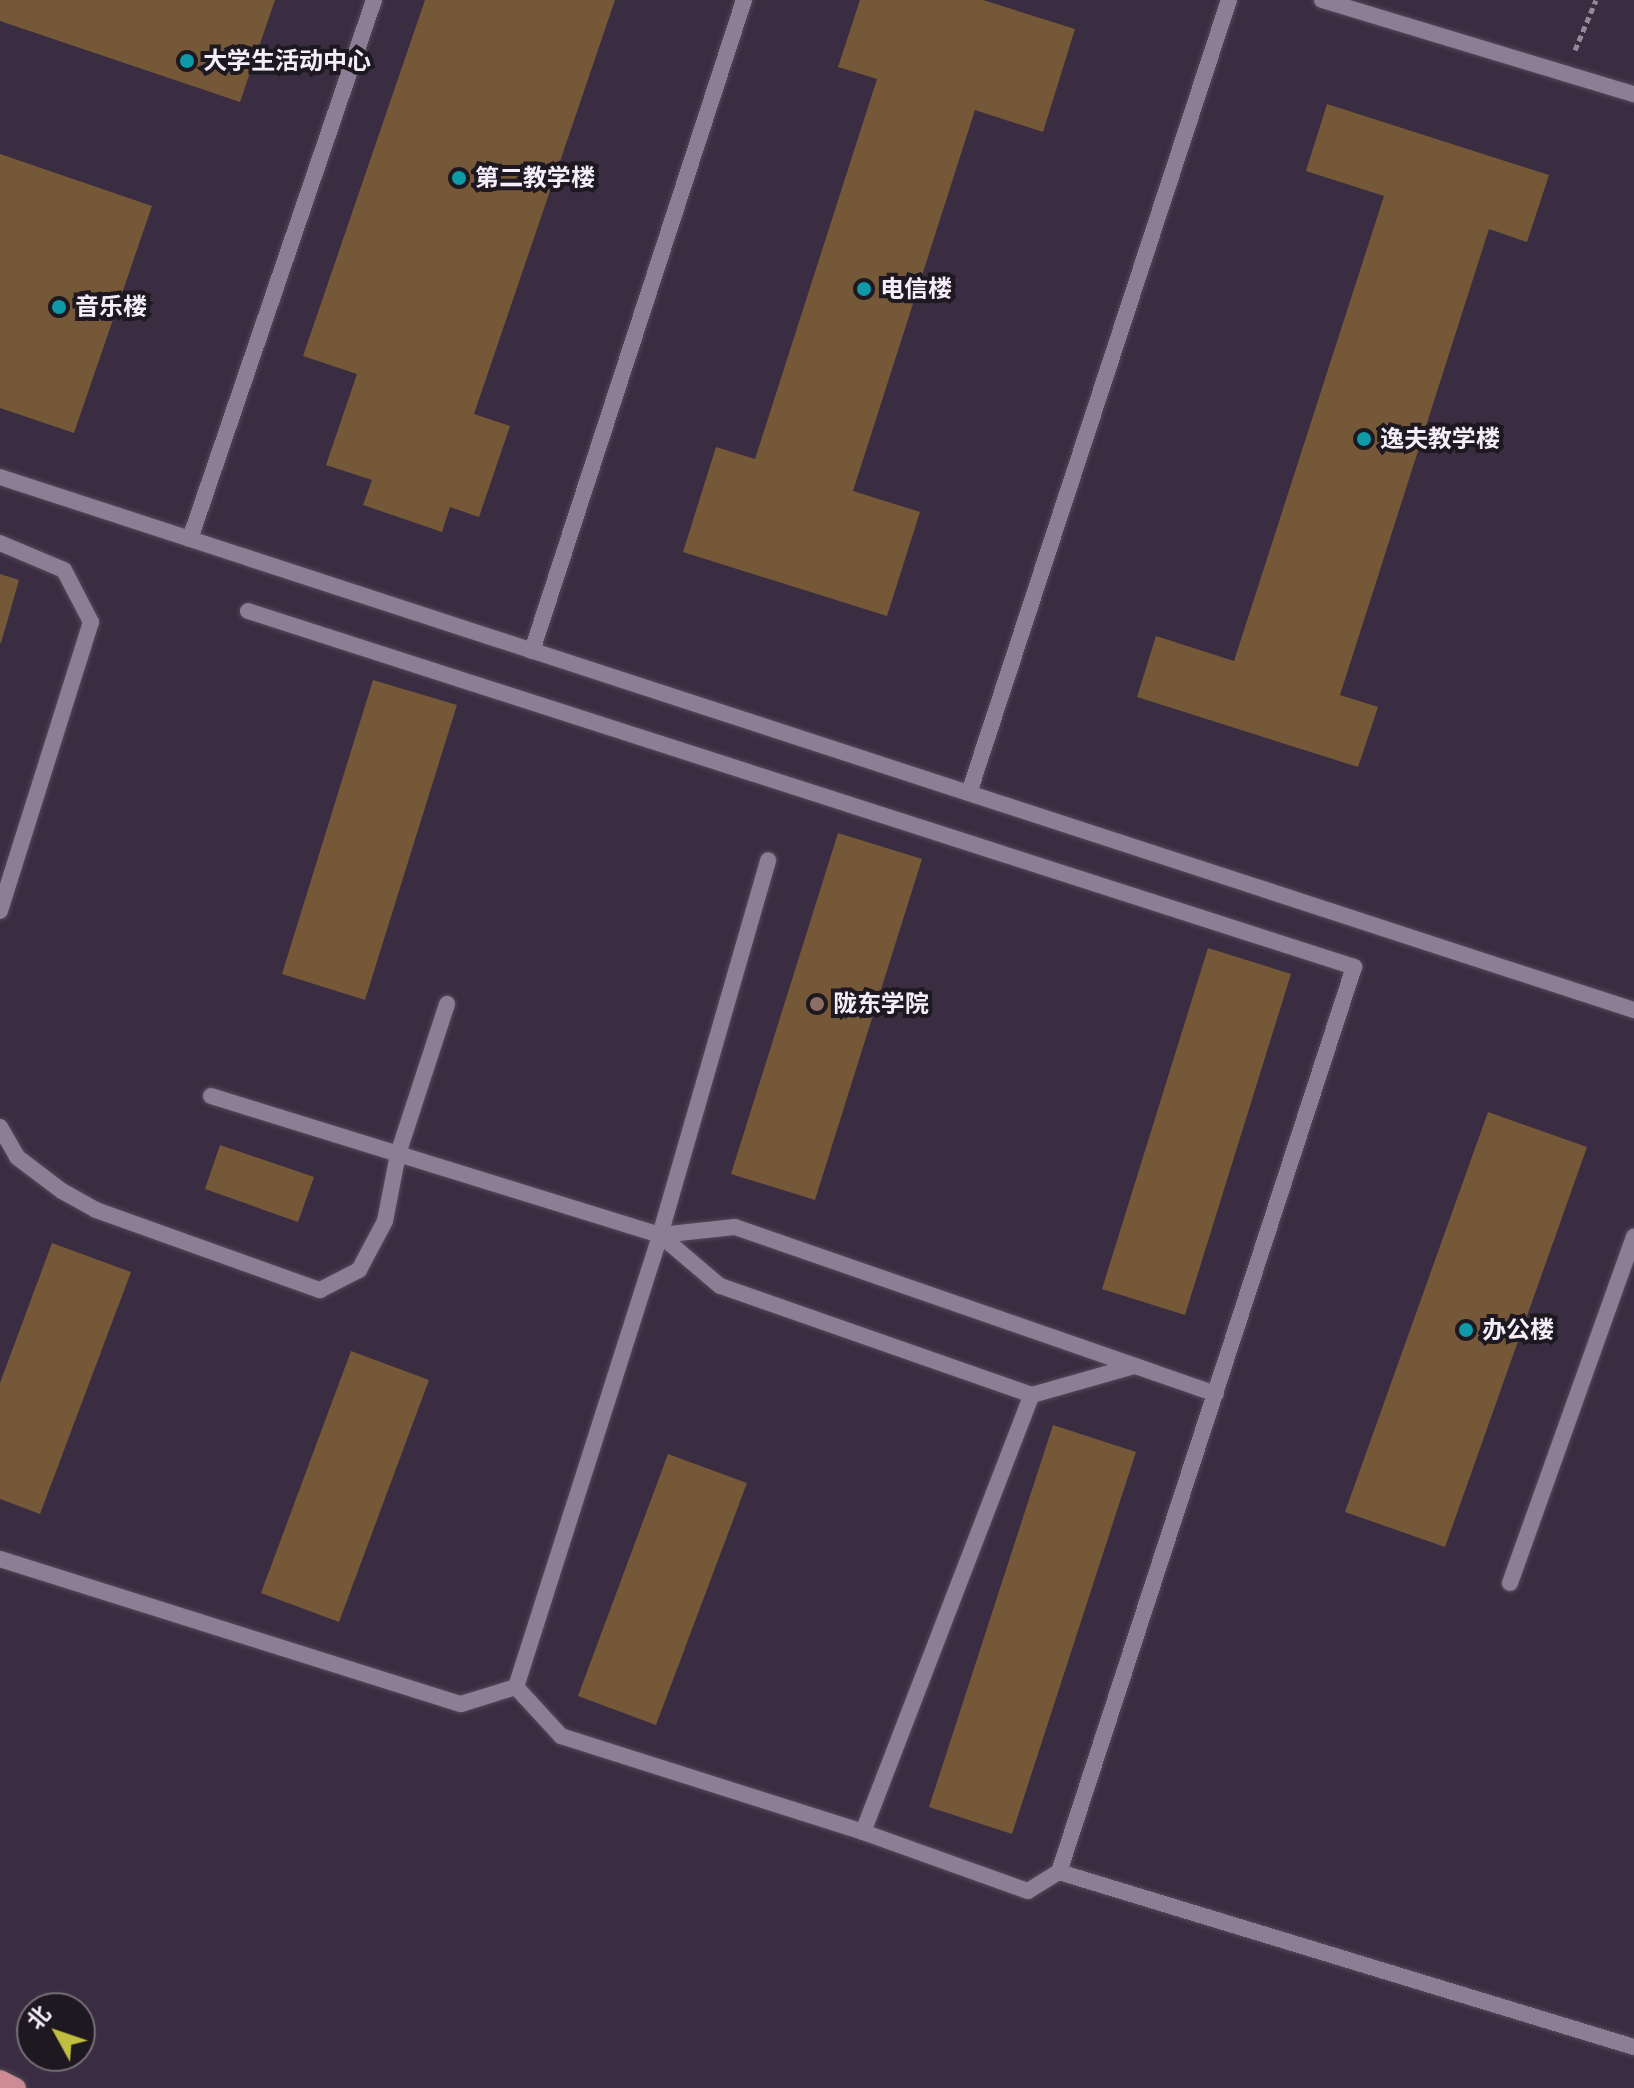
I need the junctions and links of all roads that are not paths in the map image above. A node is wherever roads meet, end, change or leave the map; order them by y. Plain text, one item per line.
1 (374, 0) edge
2 (744, 0) edge
3 (1229, 0) edge
4 (1322, 0) edge
5 (1634, 94) edge
6 (0, 477) edge
7 (190, 539) junction
8 (0, 543) edge
9 (248, 611) dead end
10 (532, 651) junction
11 (969, 793) junction
12 (768, 860) dead end
13 (0, 911) edge
14 (447, 1004) dead end
15 (1634, 1010) edge
16 (211, 1096) dead end
17 (0, 1127) edge
18 (398, 1154) junction
19 (660, 1235) junction
20 (1634, 1237) edge
21 (1134, 1366) junction
22 (1216, 1394) junction
23 (1032, 1395) junction
24 (0, 1559) edge
25 (1510, 1583) dead end
26 (516, 1687) junction
27 (863, 1832) junction
28 (1059, 1872) junction
29 (1634, 2047) edge
30 (0, 2080) edge
31 (16, 2088) edge

1 - 7 lane
2 - 10 lane
3 - 11 lane
4 - 5 lane
6 - 7 lane
7 - 10 lane
8 - 13 lane
9 - 22 lane
10 - 11 lane
11 - 15 lane
12 - 19 lane
14 - 18 lane
16 - 18 lane
17 - 18 lane
18 - 19 lane
19 - 21 lane
19 - 23 lane
19 - 26 lane
20 - 25 lane
21 - 22 lane
21 - 23 lane
22 - 28 lane
23 - 27 lane
24 - 26 lane
26 - 27 lane
27 - 28 lane
28 - 29 lane
30 - 31 main road

